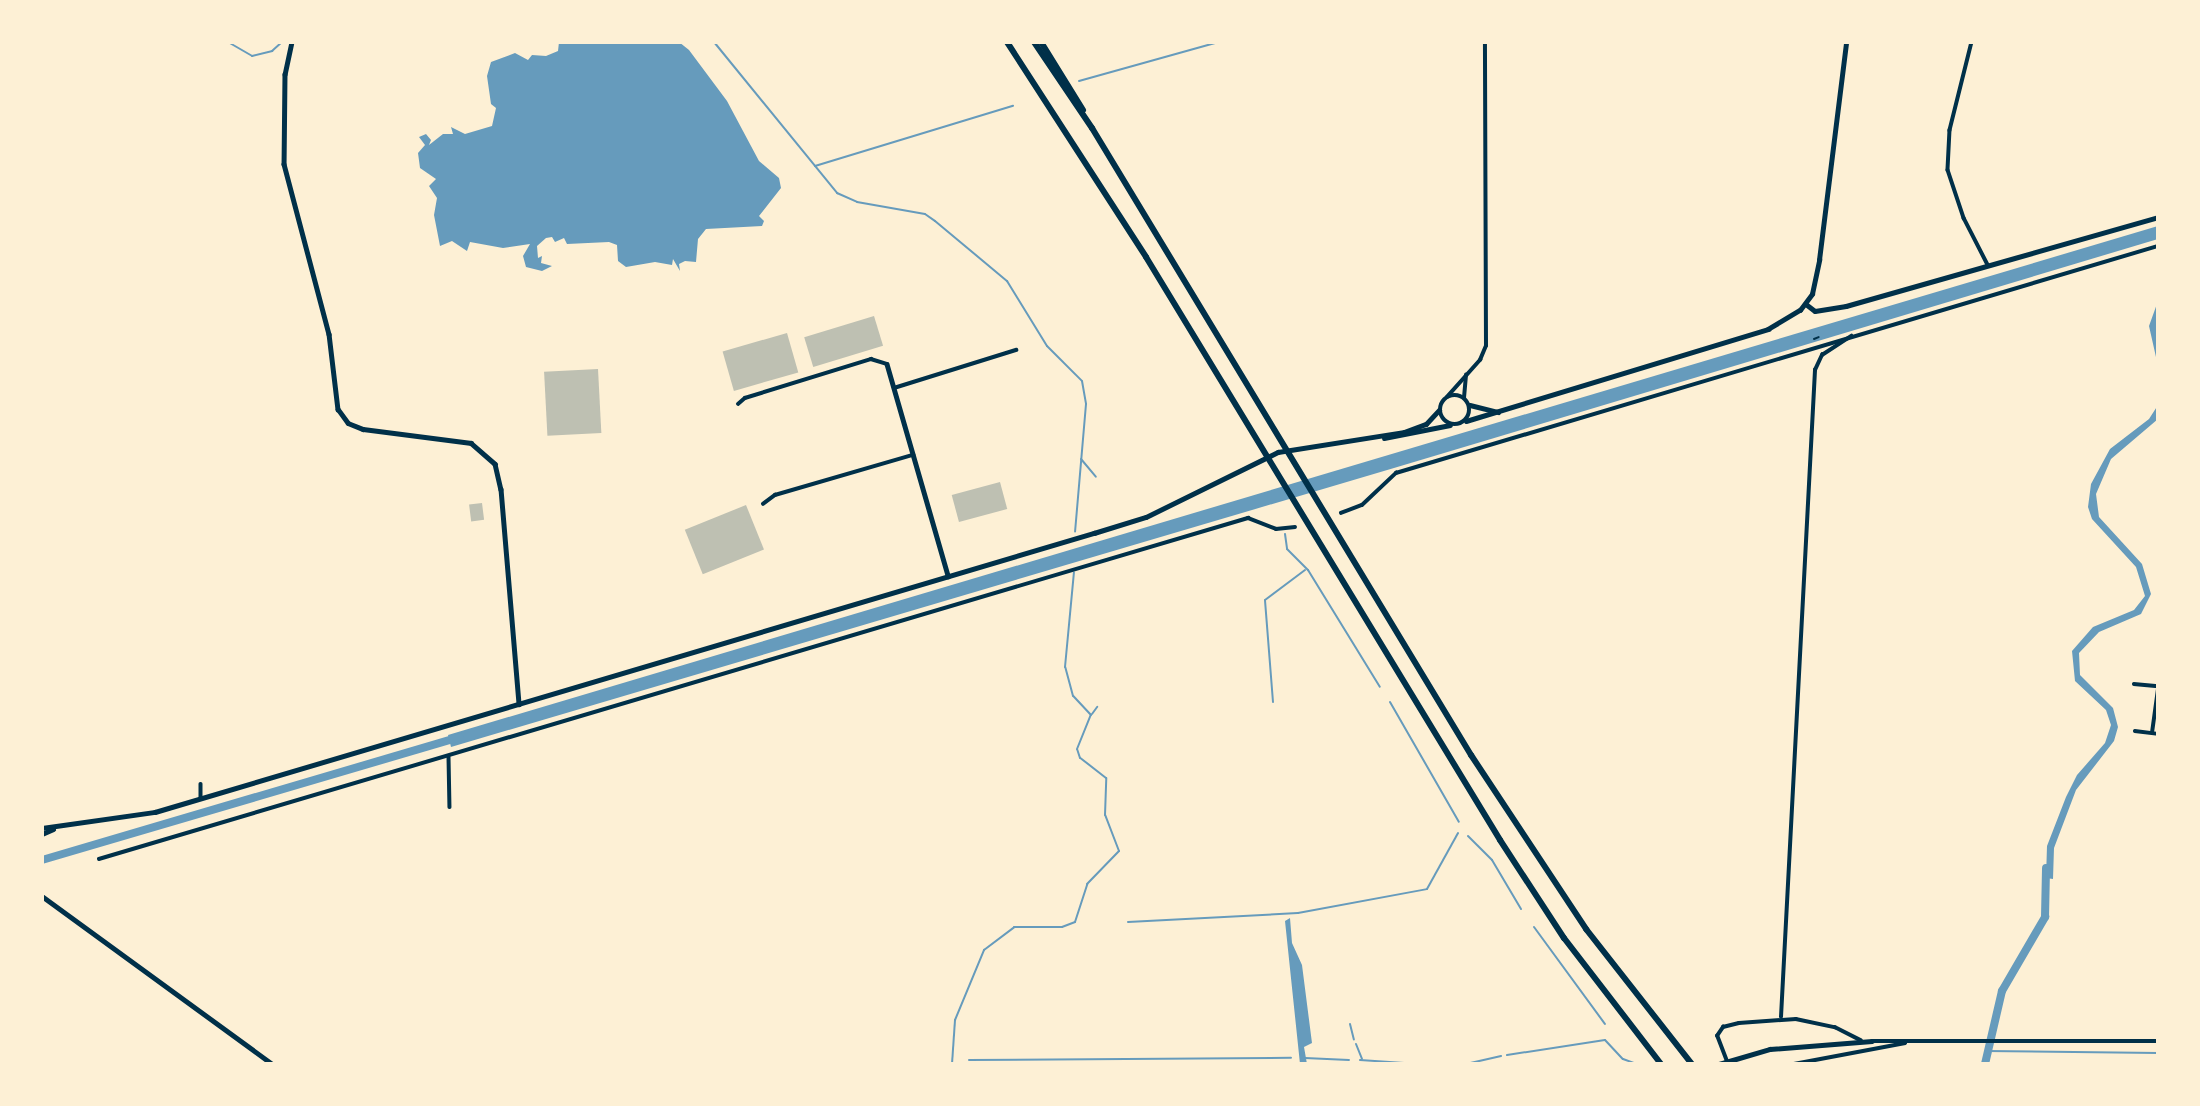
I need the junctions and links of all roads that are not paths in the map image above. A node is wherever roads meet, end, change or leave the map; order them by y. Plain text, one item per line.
1 (292, 42) edge
2 (1007, 42) edge
3 (1034, 42) edge
4 (1041, 42) edge
5 (1485, 42) edge
6 (1846, 42) edge
7 (1972, 42) edge
8 (1091, 128) junction
9 (2158, 217) edge
10 (2158, 246) edge
11 (1988, 265) junction
12 (1805, 304) junction
13 (1851, 336) junction
14 (1016, 350) dead end
15 (887, 364) joint
16 (1467, 373) junction
17 (894, 388) junction
18 (1447, 397) junction
19 (1464, 398) junction
20 (738, 404) dead end
21 (1469, 404) junction
22 (1440, 410) junction
23 (1501, 413) junction
24 (1466, 421) junction
25 (1450, 425) junction
26 (1376, 438) junction
27 (914, 455) junction
28 (763, 504) dead end
29 (1341, 513) dead end
30 (1295, 527) dead end
31 (948, 576) junction
32 (2134, 684) dead end
33 (2158, 688) edge
34 (519, 704) junction
35 (2135, 731) dead end
36 (2152, 733) junction
37 (2158, 734) edge
38 (449, 757) junction
39 (201, 785) dead end
40 (201, 798) junction
41 (450, 807) dead end
42 (42, 828) edge
43 (54, 829) junction
44 (42, 834) edge
45 (99, 859) dead end
46 (42, 896) edge
47 (1781, 1017) junction
48 (1863, 1041) junction
49 (1915, 1041) junction
50 (2158, 1041) edge
51 (272, 1064) edge
52 (1661, 1064) edge
53 (1692, 1064) edge
54 (1719, 1064) edge
55 (1728, 1064) edge
56 (1794, 1064) edge

1 - 34 main road
2 - 52 highway
3 - 8 highway
4 - 8 highway
5 - 16 street
6 - 12 main road
7 - 11 street
8 - 53 highway
9 - 11 main road
10 - 13 street
11 - 12 main road
12 - 23 main road
13 - 29 street
13 - 47 street
14 - 17 street
15 - 17 main road
15 - 20 street
16 - 18 street
16 - 19 street
17 - 27 main road
18 - 19 main road
18 - 22 main road
19 - 21 main road
21 - 23 main road
21 - 24 main road
22 - 25 main road
22 - 26 main road
23 - 24 main road
24 - 25 main road
25 - 26 main road
26 - 31 main road
27 - 28 street
27 - 31 main road
30 - 38 street
31 - 34 main road
32 - 33 street
33 - 36 street
34 - 40 main road
35 - 36 street
36 - 37 street
38 - 41 street
38 - 45 street
39 - 40 street
40 - 43 main road
42 - 43 main road
43 - 44 main road
46 - 51 main road
47 - 48 street
47 - 55 street
48 - 49 main road
48 - 54 main road
49 - 50 main road
49 - 56 street

